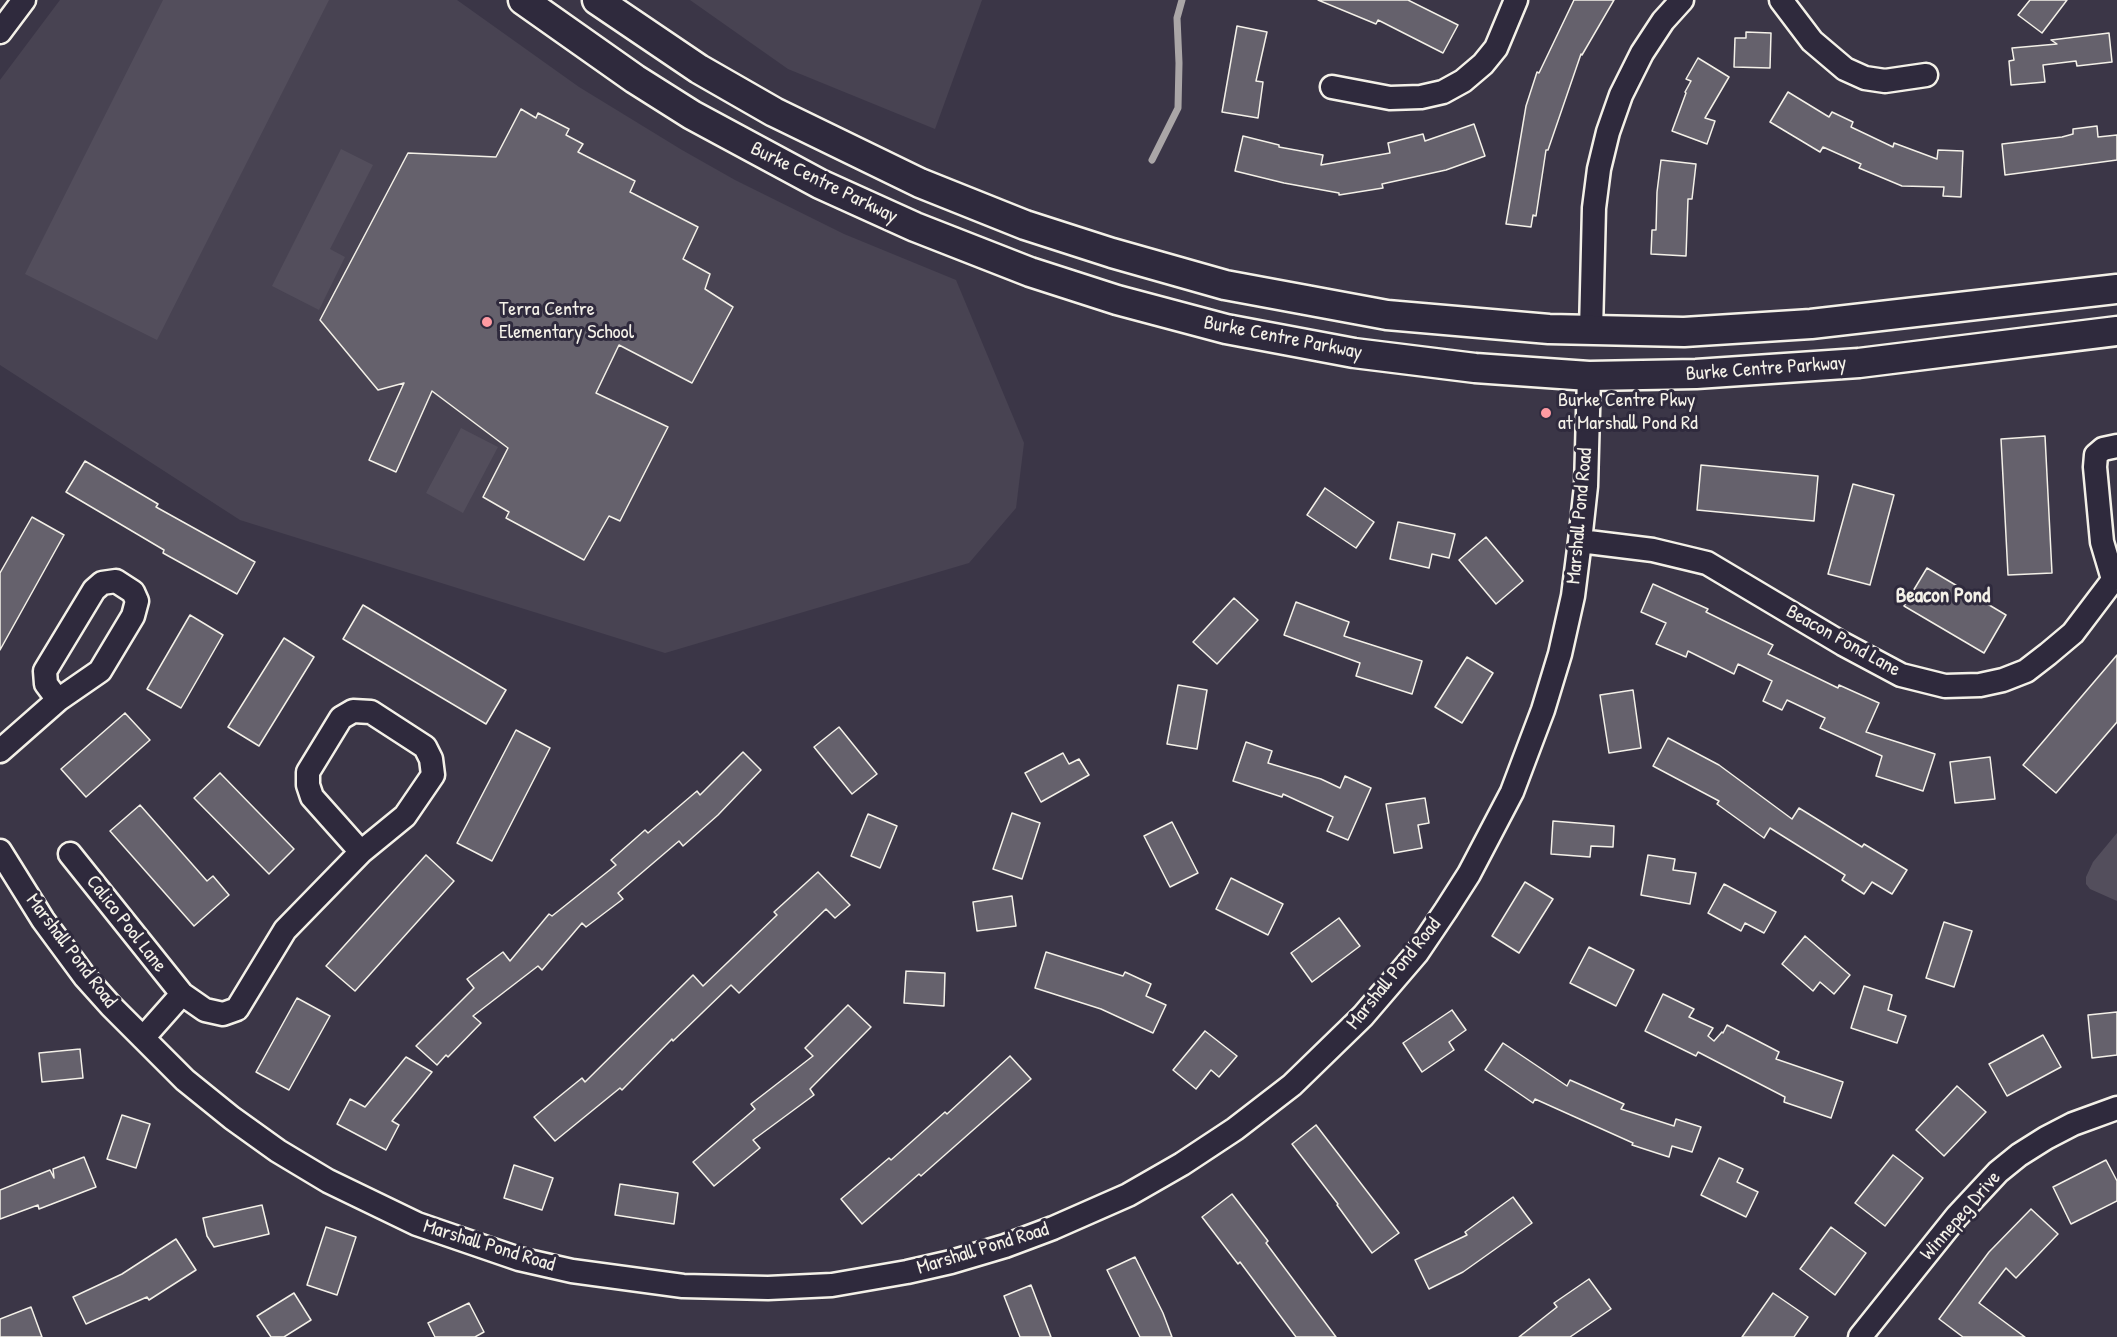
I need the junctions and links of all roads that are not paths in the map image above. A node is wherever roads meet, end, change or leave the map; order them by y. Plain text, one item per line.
1 (24, 0) edge
2 (523, 0) edge
3 (597, 0) edge
4 (1516, 0) edge
5 (1682, 0) edge
6 (1781, 0) edge
7 (0, 32) edge
8 (1926, 75) dead end
9 (1332, 87) dead end
10 (2117, 289) edge
11 (1591, 331) junction
12 (2117, 331) edge
13 (1588, 375) junction
14 (2117, 446) edge
15 (1580, 541) junction
16 (2115, 577) edge
17 (58, 700) junction
18 (0, 751) edge
19 (0, 851) edge
20 (362, 852) junction
21 (70, 854) dead end
22 (182, 994) junction
23 (142, 1038) junction
24 (2117, 1108) edge
25 (1869, 1334) edge

1 - 7 street
2 - 13 main road, Burke Centre Parkway
3 - 11 main road, Burke Centre Parkway
4 - 9 street
5 - 11 street
6 - 8 street
10 - 11 main road, Burke Centre Parkway
11 - 13 main road
12 - 13 main road, Burke Centre Parkway
13 - 15 street, Marshall Pond Road
14 - 16 street, Beacon Pond Lane
15 - 16 street, Beacon Pond Lane
15 - 23 street, Marshall Pond Road
17 - 17 street
17 - 18 street
19 - 23 street, Marshall Pond Road
20 - 20 street, Calico Pool Lane
20 - 22 street, Calico Pool Lane
21 - 22 street, Calico Pool Lane
22 - 23 street
24 - 25 street, Winnepeg Drive

